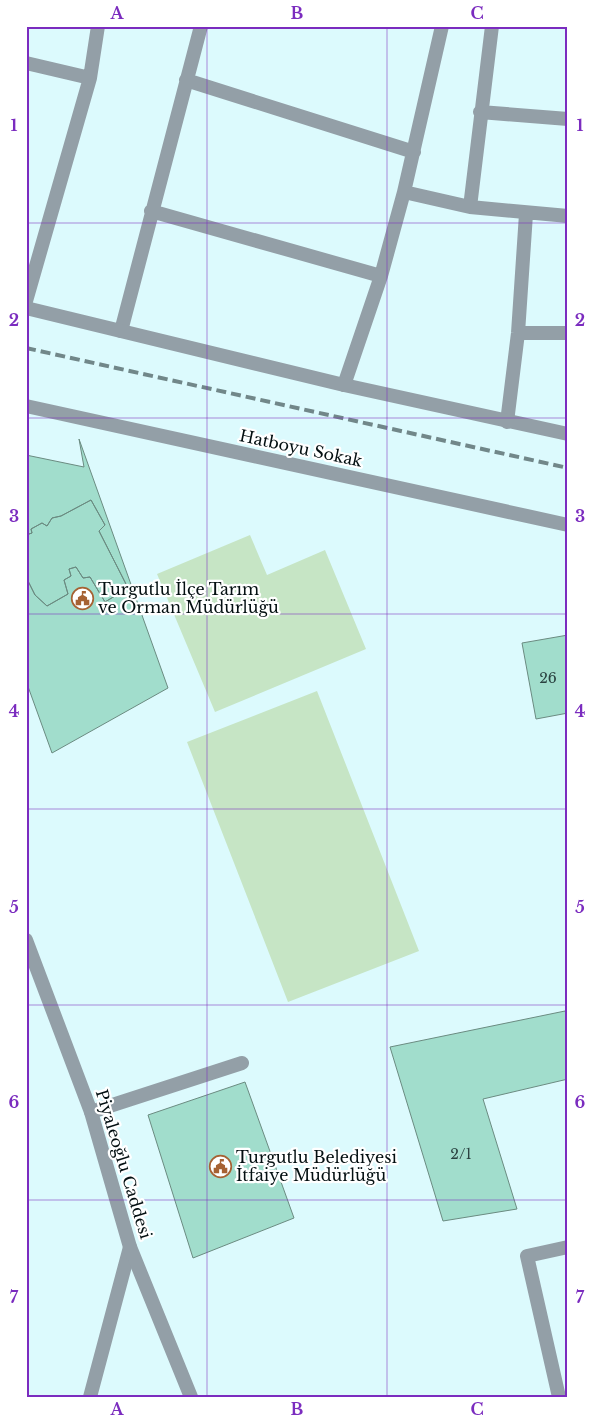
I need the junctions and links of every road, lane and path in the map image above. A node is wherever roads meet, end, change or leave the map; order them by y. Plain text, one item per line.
1 (98, 26) edge
2 (201, 26) edge
3 (442, 26) edge
4 (492, 26) edge
5 (26, 62) edge
6 (90, 78) junction
7 (186, 80) junction
8 (480, 112) junction
9 (568, 119) edge
10 (414, 152) junction
11 (404, 192) junction
12 (470, 207) junction
13 (151, 211) junction
14 (526, 214) junction
15 (568, 216) edge
16 (381, 276) junction
17 (26, 301) edge
18 (26, 308) edge
19 (121, 331) junction
20 (518, 333) junction
21 (568, 333) edge
22 (344, 385) junction
23 (26, 406) edge
24 (507, 422) junction
25 (568, 434) edge
26 (568, 525) edge
27 (26, 940) edge
28 (242, 1063) dead end
29 (91, 1112) junction
30 (130, 1247) junction
31 (568, 1247) edge
32 (90, 1397) edge
33 (191, 1397) edge
34 (559, 1397) edge

1 - 6 street
2 - 7 street
3 - 10 street
4 - 8 street
5 - 6 street
6 - 17 street
7 - 10 street
7 - 13 street
8 - 9 street
8 - 12 street
10 - 11 street
11 - 12 street
11 - 16 street
12 - 14 street
13 - 16 street
13 - 19 street
14 - 15 street
14 - 20 street
16 - 22 street
18 - 19 street
19 - 22 street
20 - 21 street
20 - 24 street
22 - 24 street
23 - 26 street, Hatboyu Sokak
24 - 25 street
27 - 29 street, Piyaleoğlu Caddesi
28 - 29 street
29 - 30 street, Piyaleoğlu Caddesi
30 - 32 street
30 - 33 street, Piyaleoğlu Caddesi
31 - 34 street

